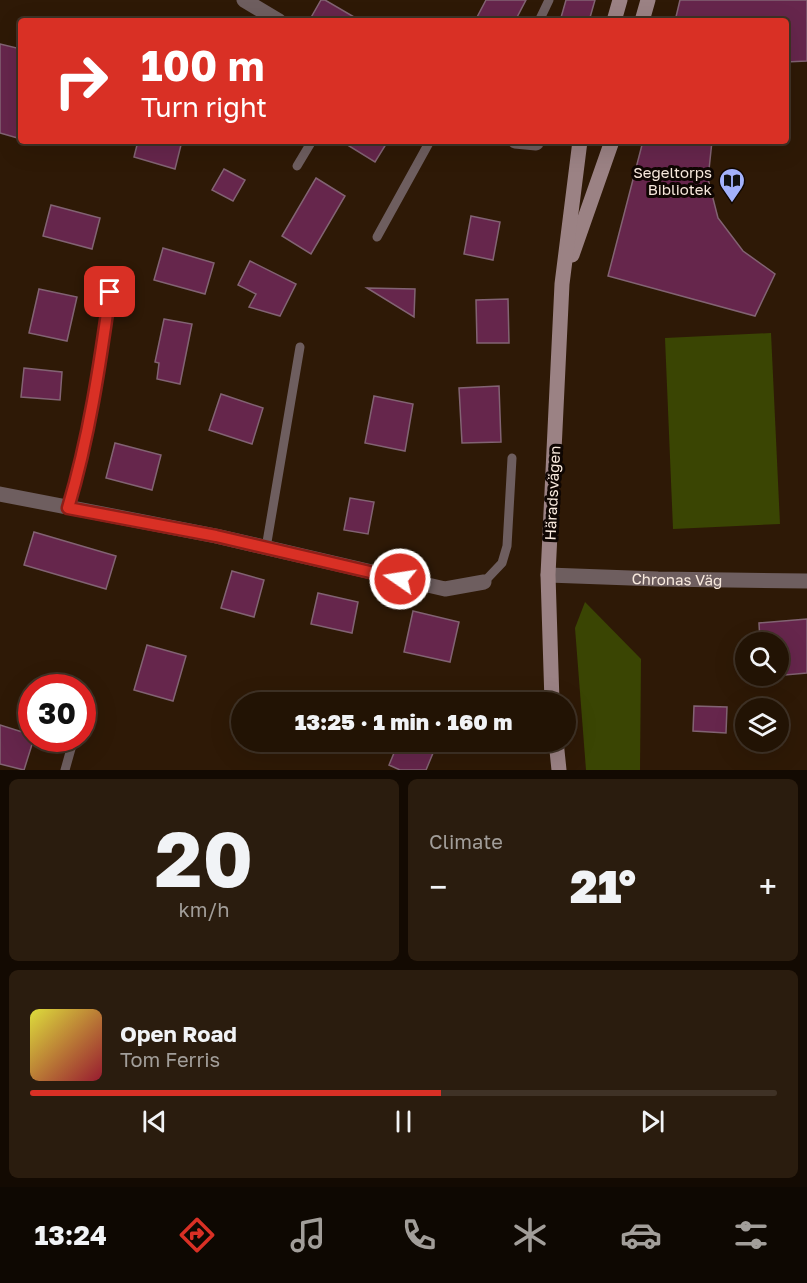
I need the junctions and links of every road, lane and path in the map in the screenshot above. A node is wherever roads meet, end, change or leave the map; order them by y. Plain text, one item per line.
1 (244, 0) edge
2 (549, 0) edge
3 (620, 0) edge
4 (648, 0) edge
5 (274, 18) edge
6 (540, 18) edge
7 (615, 18) edge
8 (643, 18) edge
9 (310, 144) edge
10 (428, 144) edge
11 (580, 144) edge
12 (611, 144) edge
13 (297, 166) dead end
14 (377, 237) dead end
15 (562, 284) junction
16 (110, 292) dead end
17 (300, 347) dead end
18 (512, 458) dead end
19 (0, 494) edge
20 (68, 508) junction
21 (266, 548) junction
22 (548, 575) junction
23 (807, 581) edge
24 (484, 582) joint
25 (552, 692) edge
26 (70, 752) edge
27 (557, 752) edge
28 (65, 770) edge
29 (559, 770) edge

1 - 5 street
2 - 6 lane
3 - 7 street
4 - 8 street
9 - 13 lane
10 - 14 lane
11 - 15 street, Häradsvägen
12 - 15 street, Häradsvägen
15 - 22 street, Häradsvägen
16 - 20 lane
17 - 21 lane
18 - 24 lane
19 - 20 street
20 - 21 street
21 - 24 street
22 - 23 street, Chronas Väg
22 - 25 street, Häradsvägen
26 - 28 lane
27 - 29 street

